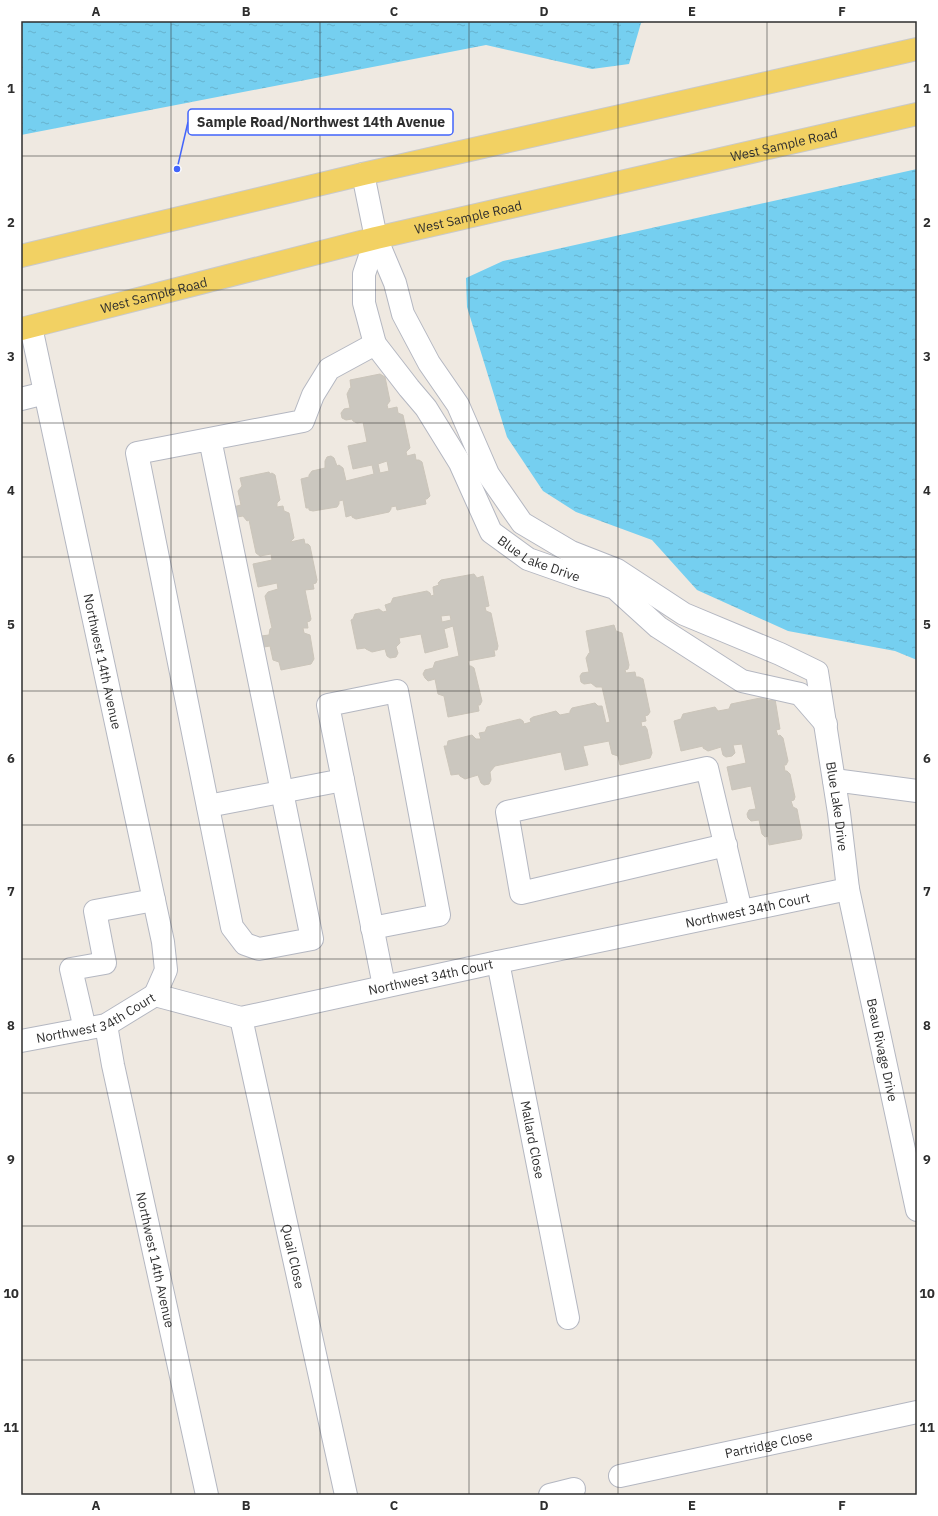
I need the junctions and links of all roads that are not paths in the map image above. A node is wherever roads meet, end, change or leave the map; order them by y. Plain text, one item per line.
1 (917, 49) edge
2 (917, 114) edge
3 (363, 174) junction
4 (376, 238) junction
5 (21, 256) edge
6 (26, 328) edge
7 (375, 344) junction
8 (45, 393) junction
9 (21, 399) edge
10 (210, 439) junction
11 (826, 724) junction
12 (343, 780) junction
13 (834, 780) junction
14 (917, 791) edge
15 (283, 792) junction
16 (208, 806) junction
17 (726, 845) junction
18 (848, 889) junction
19 (154, 900) junction
20 (741, 911) junction
21 (372, 928) junction
22 (498, 962) junction
23 (384, 986) junction
24 (154, 994) junction
25 (241, 1018) junction
26 (96, 1027) junction
27 (21, 1041) edge
28 (917, 1207) edge
29 (568, 1318) dead end
30 (917, 1412) edge
31 (620, 1476) dead end
32 (574, 1489) dead end
33 (207, 1495) edge
34 (346, 1495) edge
35 (550, 1495) edge

1 - 3 main road
2 - 4 main road, West Sample Road
3 - 4 street, Blue Lake Drive
3 - 5 main road
4 - 6 main road, West Sample Road
4 - 7 street, Blue Lake Drive
4 - 11 street, Blue Lake Drive
6 - 8 street, Northwest 14th Avenue
7 - 10 street
7 - 11 street, Blue Lake Drive
8 - 9 street
8 - 19 street, Northwest 14th Avenue
10 - 15 street
10 - 16 street
11 - 13 street, Blue Lake Drive
12 - 15 street
12 - 21 street
12 - 21 street
13 - 14 street
13 - 18 street, Blue Lake Drive
15 - 16 street
15 - 16 street
17 - 17 street
17 - 20 street
18 - 20 street, Northwest 34th Court
18 - 28 street, Beau Rivage Drive
19 - 24 street, Northwest 14th Avenue
19 - 26 street, Northwest 14th Avenue
20 - 22 street, Northwest 34th Court
21 - 23 street
22 - 23 street, Northwest 34th Court
22 - 29 street, Mallard Close
23 - 25 street, Northwest 34th Court
24 - 25 street, Northwest 34th Court
24 - 26 street, Northwest 34th Court
25 - 34 street, Quail Close
26 - 27 street, Northwest 34th Court
26 - 33 street, Northwest 14th Avenue
30 - 31 street, Partridge Close
32 - 35 street

